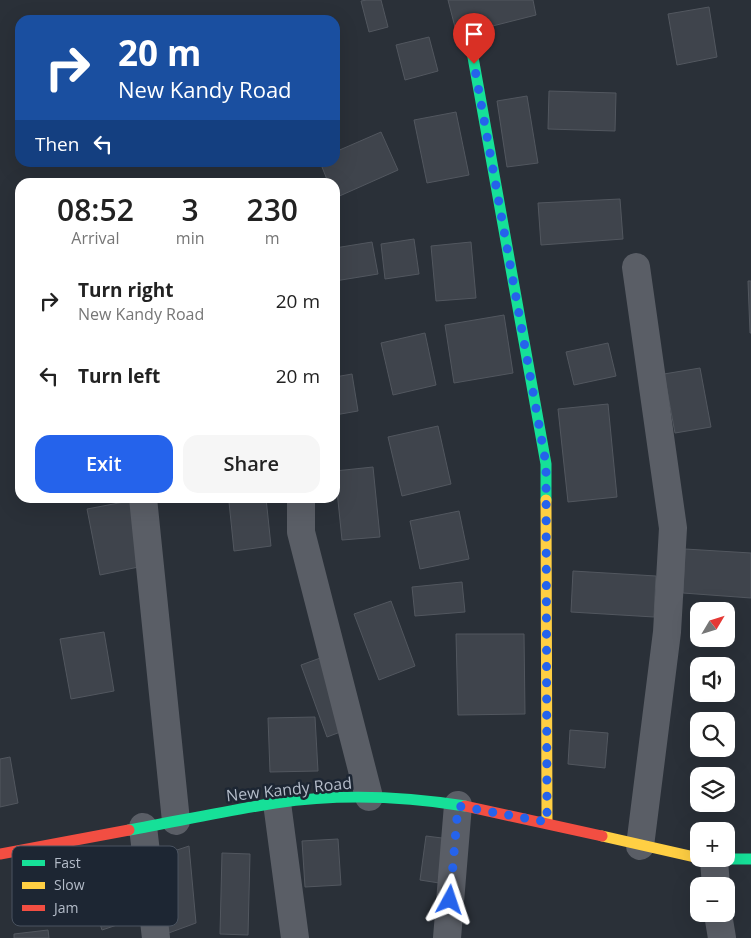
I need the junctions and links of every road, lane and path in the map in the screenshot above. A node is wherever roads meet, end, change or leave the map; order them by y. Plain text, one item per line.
1 (470, 46) dead end
2 (636, 267) dead end
3 (144, 503) edge
4 (300, 503) edge
5 (369, 797) junction
6 (278, 803) junction
7 (458, 806) junction
8 (176, 820) junction
9 (547, 822) junction
10 (143, 827) junction
11 (42, 846) edge
12 (145, 846) edge
13 (640, 846) junction
14 (690, 856) edge
15 (735, 859) edge
16 (751, 859) edge
17 (719, 922) edge
18 (295, 938) edge
19 (447, 938) edge
20 (722, 938) edge

1 - 9 street
2 - 13 street
3 - 8 street
4 - 5 street
5 - 6 street, New Kandy Road
5 - 7 street, New Kandy Road
6 - 8 street, New Kandy Road
6 - 18 street
7 - 9 street, New Kandy Road
7 - 19 street
8 - 10 street, New Kandy Road
9 - 13 street, New Kandy Road
10 - 11 street, New Kandy Road
10 - 12 street
13 - 14 street, New Kandy Road
15 - 16 street, New Kandy Road
17 - 20 street

